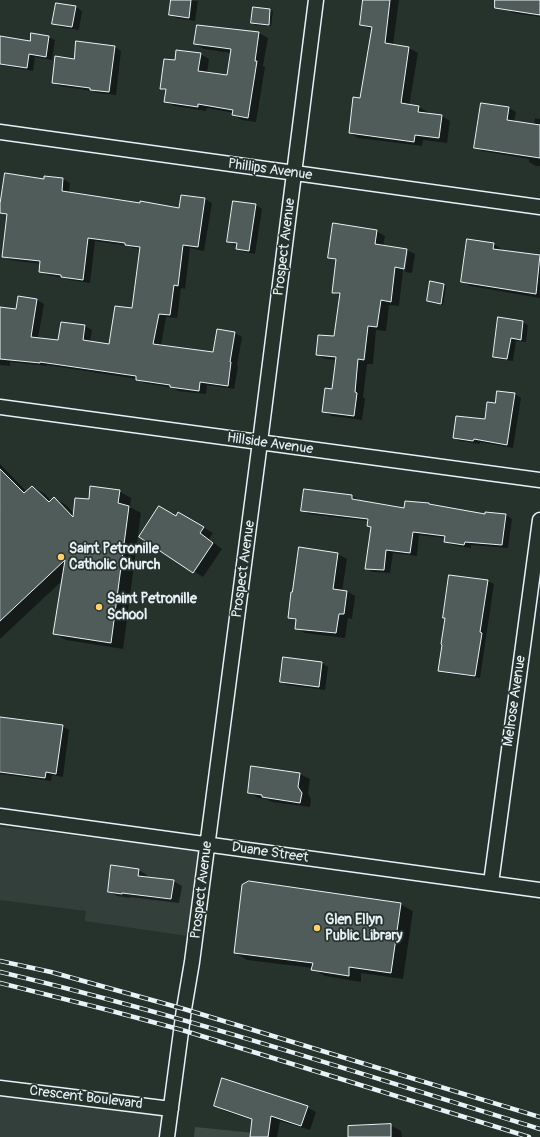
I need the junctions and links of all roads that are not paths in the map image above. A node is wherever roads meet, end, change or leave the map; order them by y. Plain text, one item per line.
1 (316, 0) edge
2 (0, 132) edge
3 (294, 173) junction
4 (540, 207) edge
5 (0, 407) edge
6 (260, 442) junction
7 (540, 480) edge
8 (540, 520) edge
9 (0, 816) edge
10 (207, 844) junction
11 (491, 883) junction
12 (540, 890) edge
13 (0, 1088) edge
14 (171, 1109) junction
15 (167, 1137) edge

1 - 3 street, Prospect Avenue
2 - 3 street, Phillips Avenue
3 - 4 street, Phillips Avenue
3 - 6 street, Prospect Avenue
5 - 6 street, Hillside Avenue
6 - 7 street, Hillside Avenue
6 - 10 street, Prospect Avenue
8 - 11 street, Melrose Avenue
9 - 10 street, Duane Street
10 - 11 street, Duane Street
10 - 14 street, Prospect Avenue
11 - 12 street, Duane Street
13 - 14 street, Crescent Boulevard
14 - 15 street, Prospect Avenue

